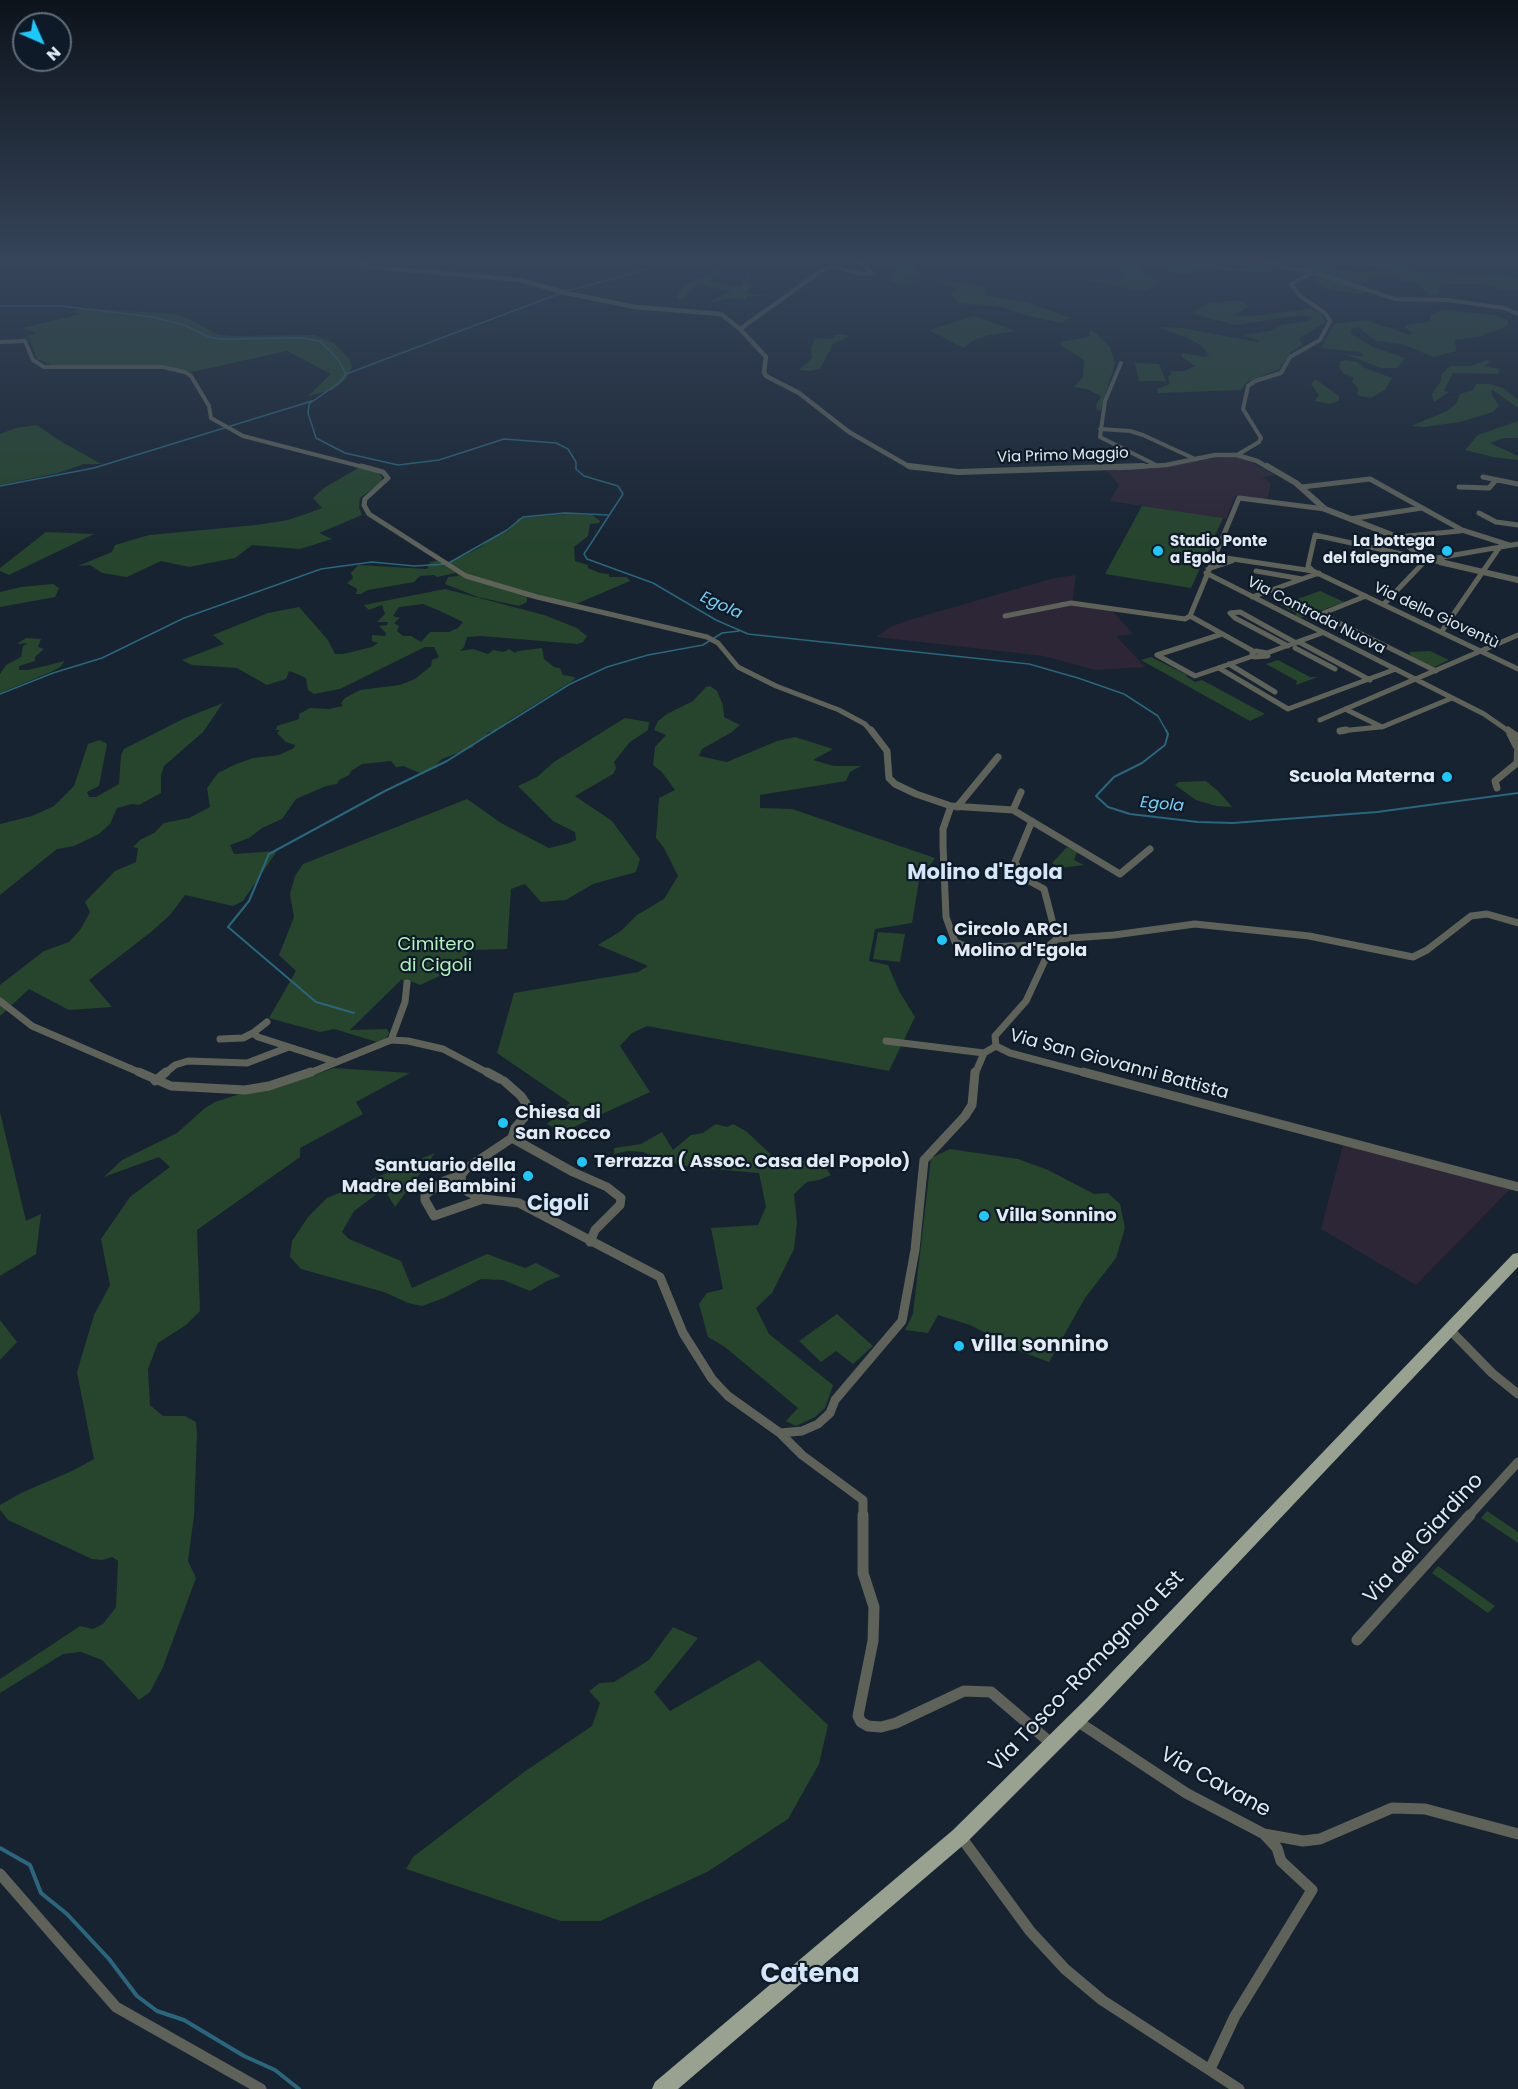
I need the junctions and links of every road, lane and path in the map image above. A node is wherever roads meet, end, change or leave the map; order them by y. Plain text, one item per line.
1 (34, 360) edge
2 (766, 360) edge
3 (1288, 360) edge
4 (1121, 363) dead end
5 (1100, 429) junction
6 (1238, 455) junction
7 (1195, 459) junction
8 (1158, 466) junction
9 (1483, 477) dead end
10 (1496, 480) junction
11 (1518, 484) edge
12 (1302, 487) junction
13 (1459, 487) dead end
14 (1422, 508) junction
15 (1324, 509) junction
16 (1479, 513) dead end
17 (1350, 519) junction
18 (1518, 525) edge
19 (1462, 530) junction
20 (1396, 537) junction
21 (1518, 544) edge
22 (1509, 545) junction
23 (1499, 548) junction
24 (1213, 556) junction
25 (1424, 557) junction
26 (1241, 560) junction
27 (1440, 560) junction
28 (1207, 571) junction
29 (1256, 571) dead end
30 (1316, 572) junction
31 (1483, 572) junction
32 (1304, 579) junction
33 (1518, 580) edge
34 (1366, 596) junction
35 (1252, 597) junction
36 (1384, 604) junction
37 (1005, 616) dead end
38 (1190, 616) junction
39 (1442, 631) junction
40 (1322, 633) junction
41 (1222, 634) junction
42 (1518, 635) edge
43 (1297, 644) junction
44 (1288, 646) junction
45 (1482, 650) junction
46 (1253, 654) junction
47 (1327, 657) junction
48 (1318, 660) junction
49 (1229, 664) junction
50 (1219, 668) junction
51 (1335, 669) dead end
52 (1396, 669) junction
53 (1518, 669) edge
54 (1436, 671) junction
55 (1370, 680) junction
56 (1416, 680) junction
57 (1257, 681) junction
58 (1247, 684) junction
59 (1275, 692) dead end
60 (1452, 698) junction
61 (1346, 709) junction
62 (1320, 720) dead end
63 (1503, 726) junction
64 (1382, 727) junction
65 (1340, 731) dead end
66 (1518, 737) edge
67 (1518, 747) edge
68 (998, 757) dead end
69 (1517, 762) edge
70 (1497, 788) dead end
71 (1021, 792) dead end
72 (954, 806) junction
73 (1013, 810) junction
74 (1032, 821) junction
75 (1150, 849) dead end
76 (1518, 923) edge
77 (1057, 939) junction
78 (1044, 950) junction
79 (407, 983) dead end
80 (0, 1001) edge
81 (267, 1022) dead end
82 (253, 1034) junction
83 (220, 1039) dead end
84 (391, 1040) junction
85 (886, 1041) dead end
86 (996, 1046) junction
87 (289, 1047) junction
88 (984, 1053) junction
89 (336, 1062) junction
90 (155, 1081) junction
91 (512, 1138) junction
92 (461, 1175) junction
93 (1518, 1187) edge
94 (483, 1199) junction
95 (590, 1242) junction
96 (1518, 1258) edge
97 (1449, 1329) junction
98 (1518, 1394) edge
99 (780, 1433) junction
100 (1518, 1462) edge
101 (1357, 1640) dead end
102 (1076, 1720) junction
103 (1052, 1744) junction
104 (1264, 1834) junction
105 (1518, 1834) edge
106 (960, 1836) junction
107 (0, 1874) edge
108 (1210, 2069) junction
109 (261, 2089) edge
110 (662, 2089) edge
111 (1239, 2089) edge

1 - 72 street
2 - 8 street, Via Primo Maggio
3 - 6 street
4 - 5 street
5 - 7 street
5 - 8 street
6 - 7 street, Via Primo Maggio
6 - 12 street, Via Primo Maggio
7 - 8 street, Via Primo Maggio
9 - 10 street
10 - 11 street
10 - 13 street
12 - 14 street
12 - 15 street, Via Primo Maggio
14 - 17 street
14 - 19 street
15 - 17 street, Via Primo Maggio
15 - 24 street
16 - 18 street
17 - 20 street, Via Primo Maggio
19 - 20 street
19 - 22 street
20 - 25 street, Via Primo Maggio
21 - 22 street, Via Primo Maggio
22 - 23 street, Via Primo Maggio
23 - 27 street, Via Primo Maggio
23 - 31 street
24 - 26 street, Via della Gioventù
24 - 28 street
25 - 27 street, Via Primo Maggio
25 - 30 street
25 - 36 street
26 - 28 street
26 - 30 street, Via della Gioventù
27 - 31 street
28 - 35 street, Via Contrada Nuova
28 - 38 street
29 - 32 street
30 - 32 street
30 - 34 street, Via della Gioventù
31 - 33 street
31 - 39 street
32 - 35 street
34 - 36 street, Via della Gioventù
34 - 54 street
35 - 40 street, Via Contrada Nuova
36 - 39 street, Via della Gioventù
37 - 38 street
38 - 41 street
39 - 45 street, Via della Gioventù
40 - 43 street
40 - 52 street, Via Contrada Nuova
41 - 46 street
41 - 50 street
42 - 45 street
43 - 44 street
43 - 44 street
43 - 47 street
43 - 48 street
44 - 46 street
45 - 53 street, Via della Gioventù
45 - 54 street
46 - 49 street
47 - 48 street
47 - 55 street
48 - 51 street
49 - 50 street
49 - 57 street
50 - 58 street
52 - 55 street
52 - 56 street, Via Contrada Nuova
54 - 56 street
55 - 58 street
56 - 60 street, Via Contrada Nuova
56 - 61 street
57 - 58 street
57 - 59 street
60 - 63 street, Via Contrada Nuova
60 - 64 street
61 - 62 street
61 - 64 street
63 - 66 street
63 - 67 street
64 - 65 street
67 - 69 street
68 - 72 street
69 - 70 street
71 - 73 street
72 - 73 street
72 - 78 street
73 - 74 street
74 - 75 street
74 - 77 street
76 - 77 street
77 - 78 street
78 - 86 street, Via San Giovanni Battista
79 - 84 street
80 - 90 street
81 - 82 street
82 - 83 street
82 - 87 street
84 - 89 street
84 - 91 street
85 - 88 street
86 - 88 street
86 - 93 street, Via San Giovanni Battista
87 - 89 street
87 - 90 street
88 - 99 street
89 - 90 street
91 - 92 street
91 - 95 street
92 - 94 street
92 - 94 street
94 - 95 street
95 - 99 street
96 - 97 main road, Via Tosco-Romagnola Est
97 - 98 street
97 - 102 main road, Via Tosco-Romagnola Est
99 - 103 street
100 - 101 street, Via del Giardino
102 - 103 main road, Via Tosco-Romagnola Est
102 - 104 street, Via Cavane
103 - 106 main road, Via Tosco-Romagnola Est
104 - 105 street, Via Cavane
104 - 108 street
106 - 108 street
106 - 110 main road, Via Tosco-Romagnola Est
107 - 109 street
108 - 111 street

